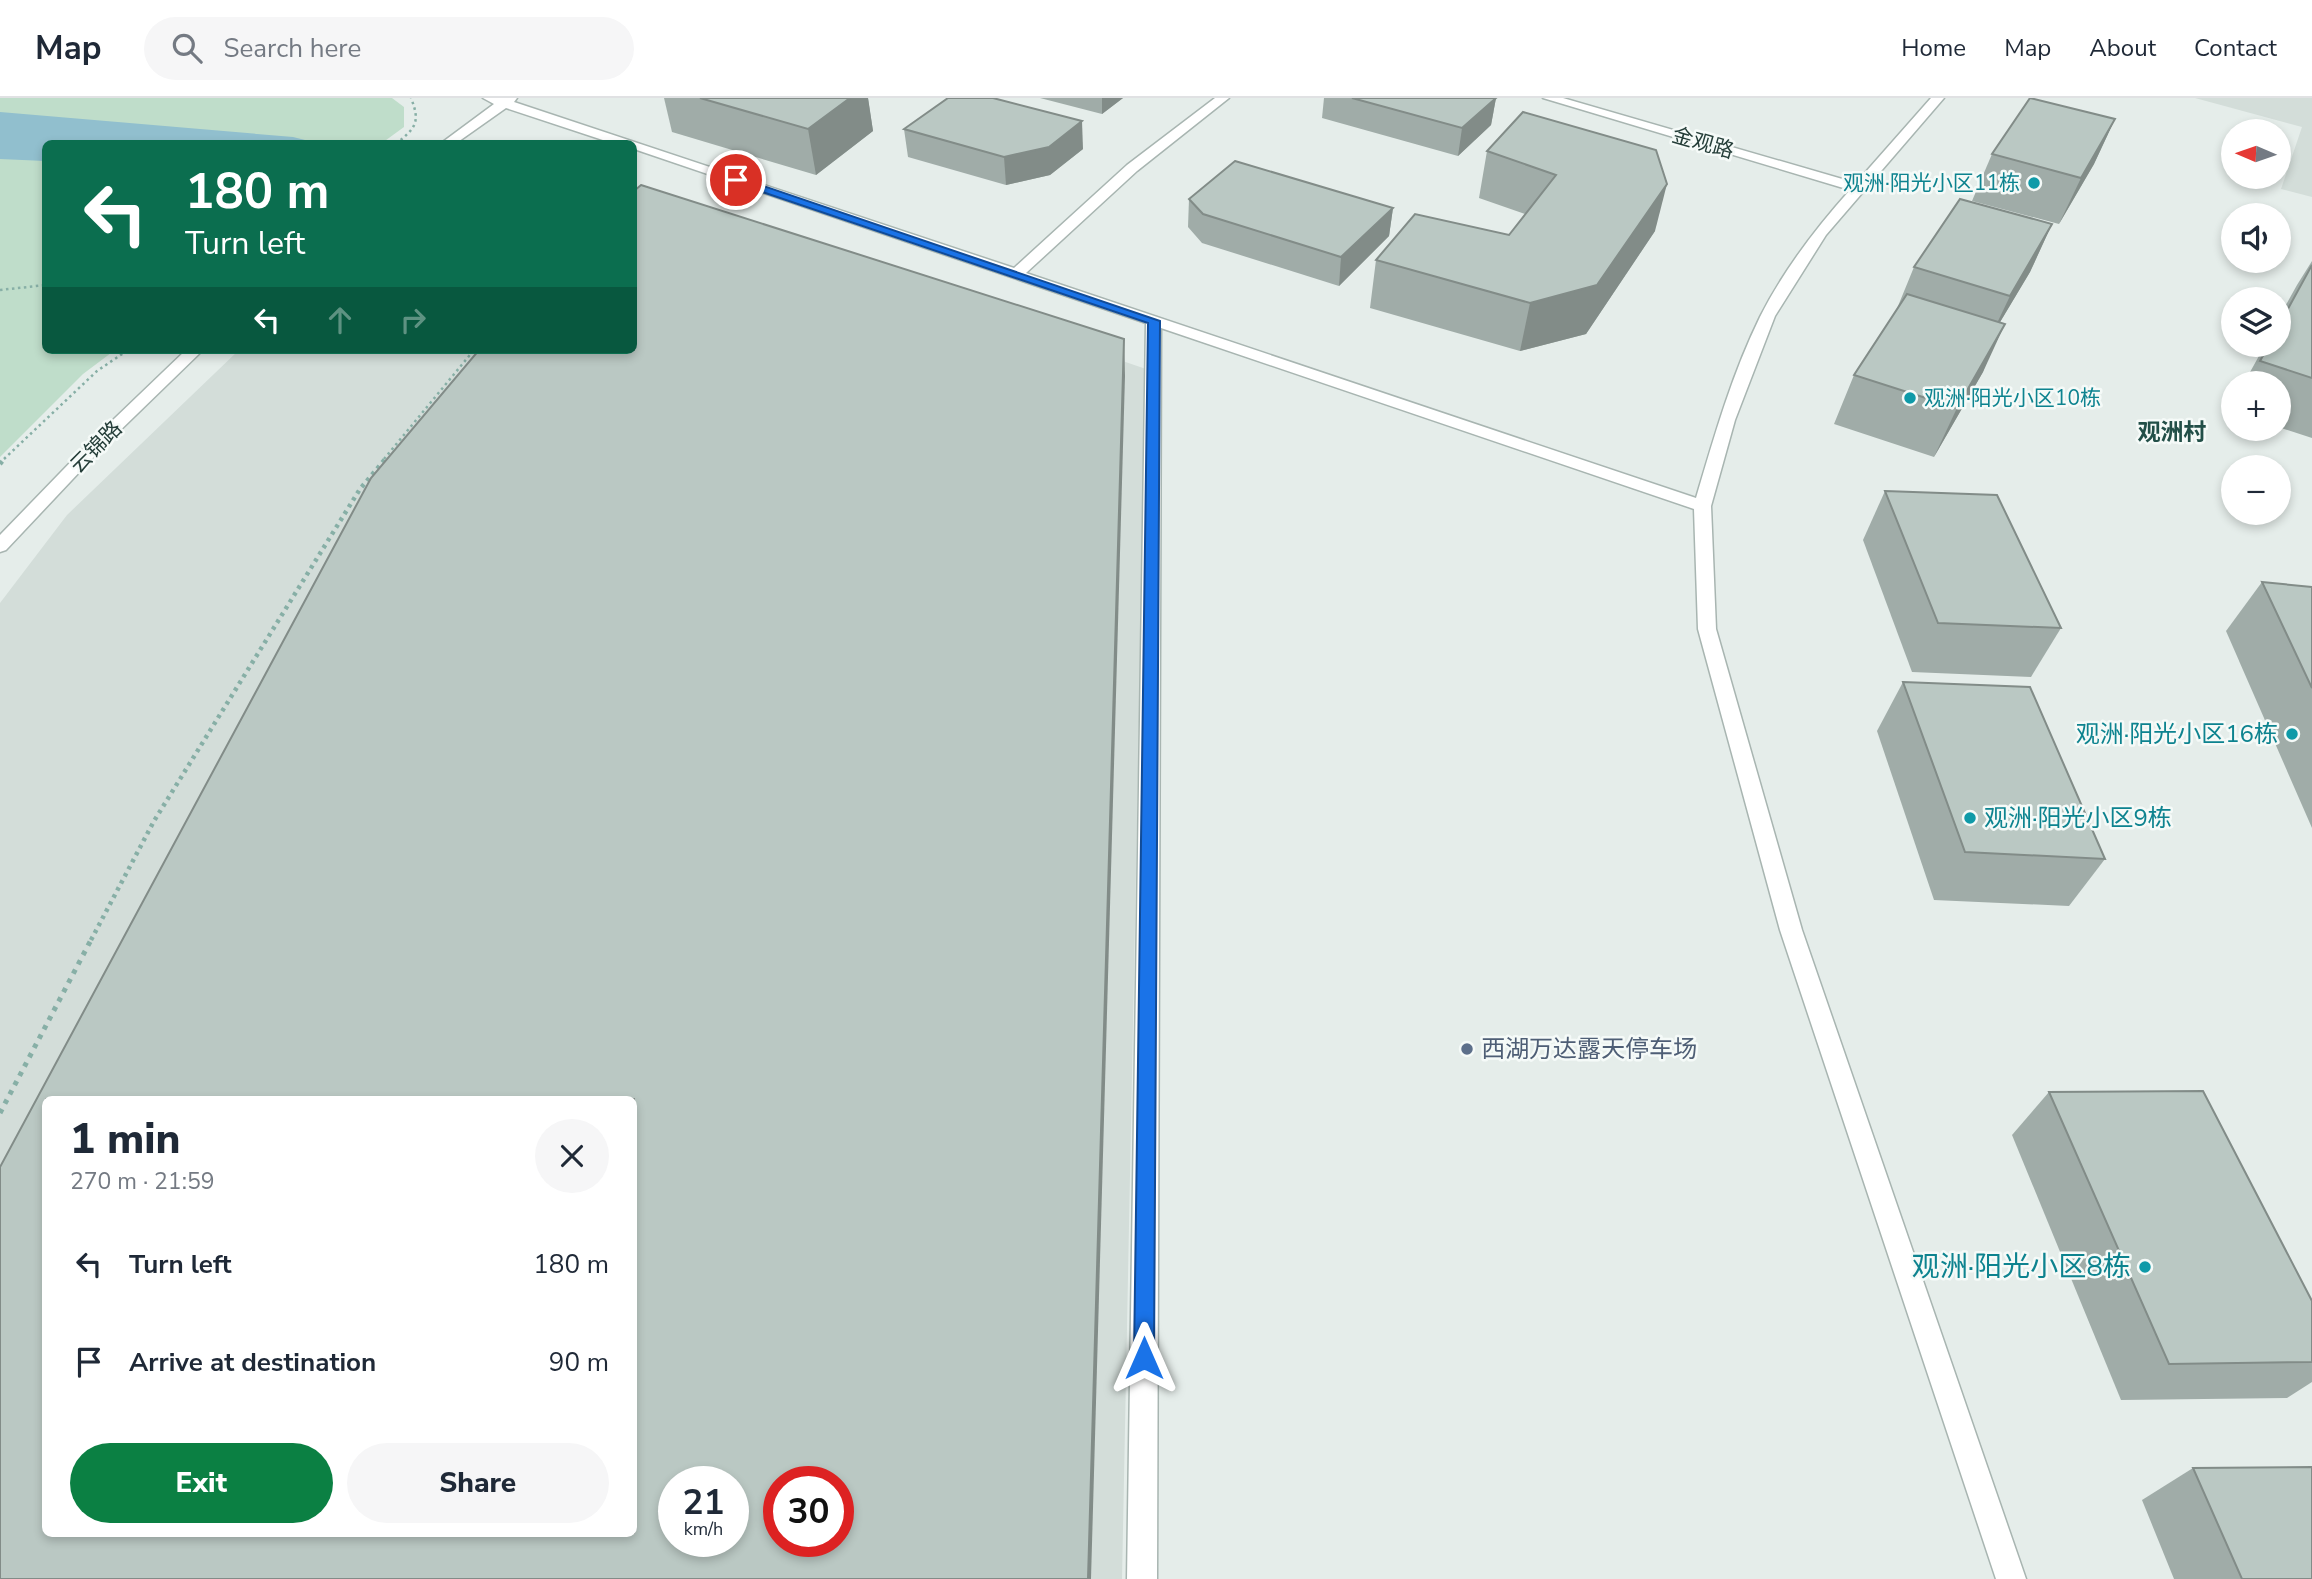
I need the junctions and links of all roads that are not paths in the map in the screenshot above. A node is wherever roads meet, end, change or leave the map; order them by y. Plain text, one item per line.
1 (489, 98) edge
2 (1223, 98) edge
3 (1549, 98) edge
4 (1938, 98) edge
5 (508, 100) edge
6 (452, 140) edge
7 (620, 140) edge
8 (637, 146) edge
9 (1857, 188) junction
10 (1016, 275) junction
11 (1154, 321) junction
12 (191, 354) edge
13 (1702, 506) junction
14 (0, 546) edge
15 (1142, 1579) edge
16 (2011, 1579) edge

1 - 5 street
2 - 10 street
3 - 9 street, 金观路
4 - 9 street
5 - 6 street
5 - 7 street
8 - 10 street
9 - 13 street
10 - 11 street
11 - 13 street
11 - 15 street
12 - 14 street, 云锦路
13 - 16 street

